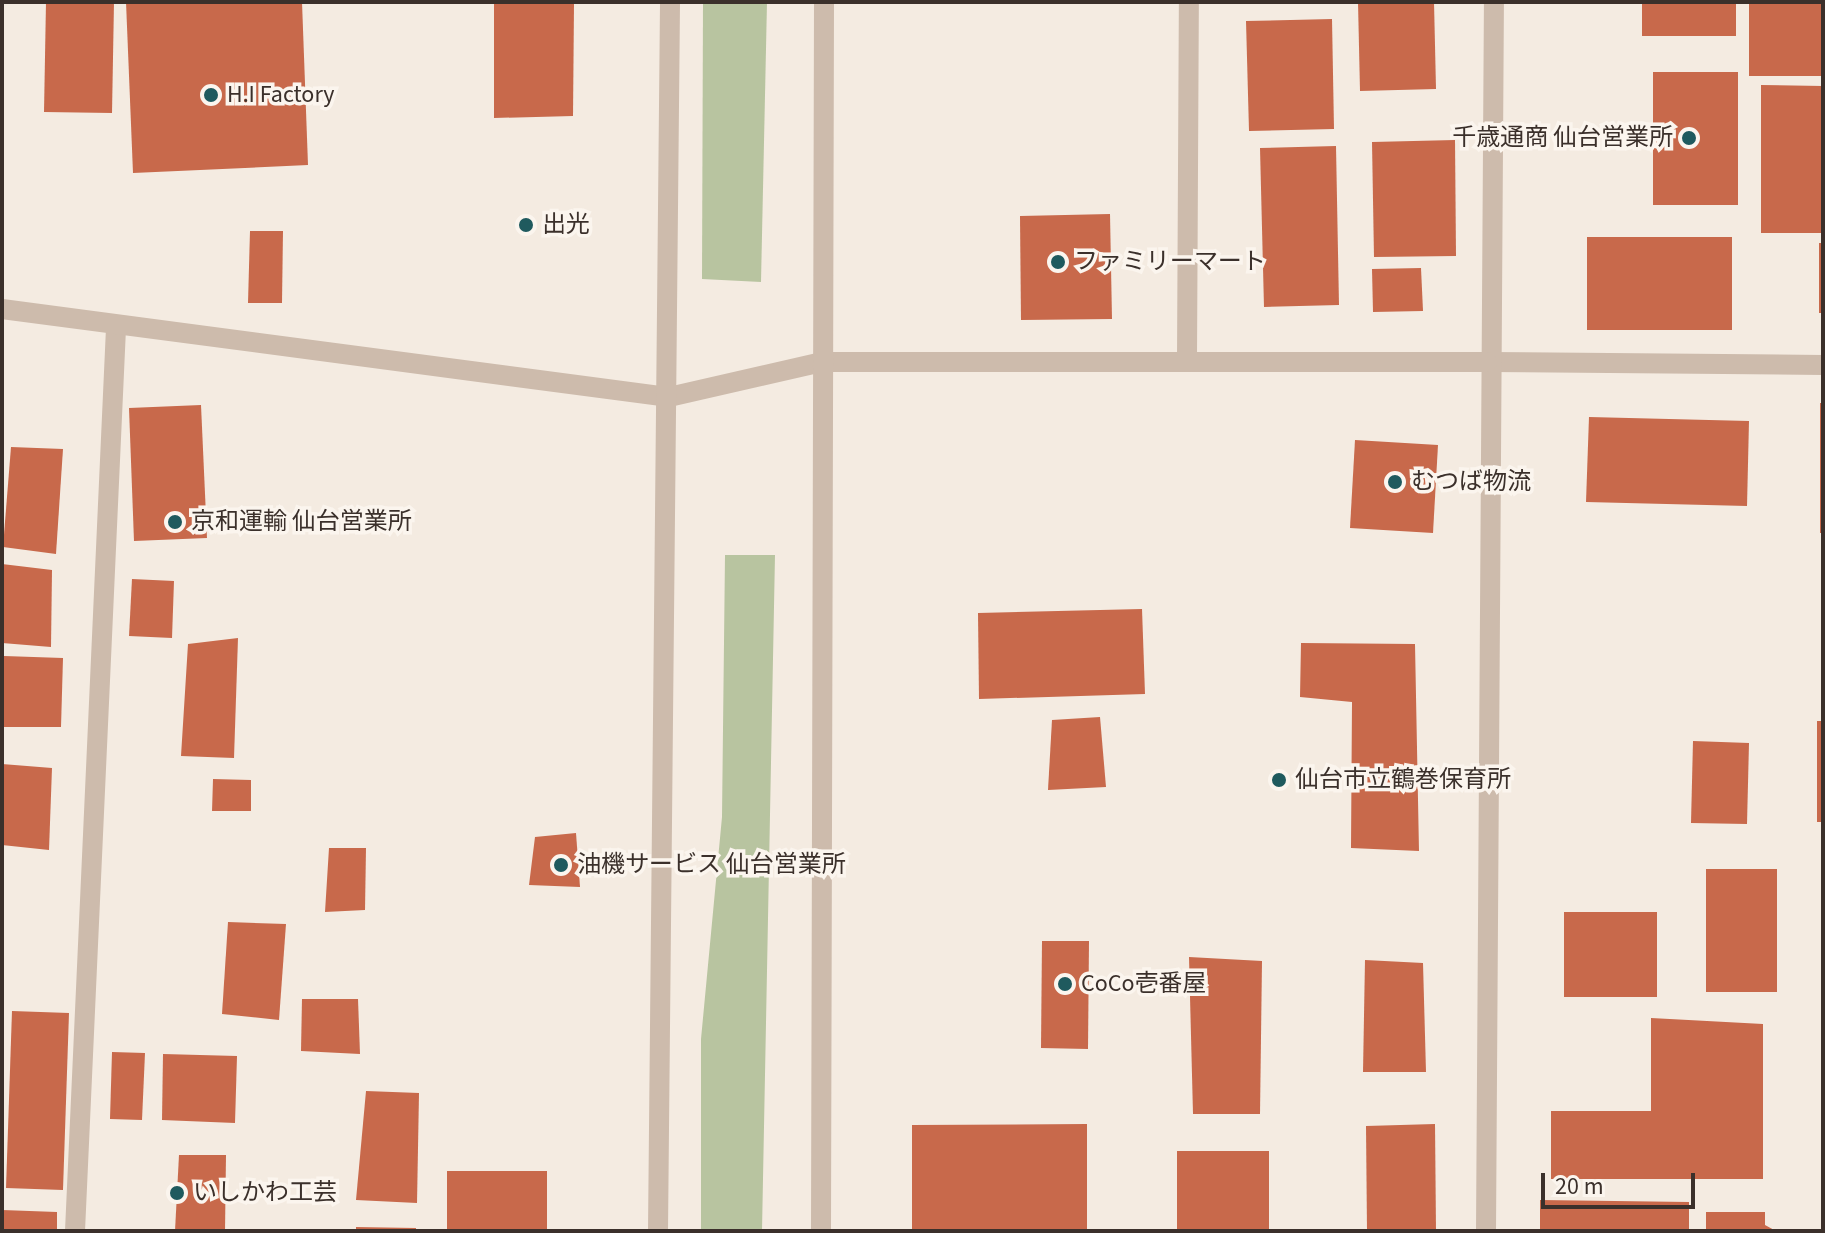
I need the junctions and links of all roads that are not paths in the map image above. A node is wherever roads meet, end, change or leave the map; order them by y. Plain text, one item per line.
1 (670, 2) edge
2 (824, 2) edge
3 (1189, 2) edge
4 (1494, 2) edge
5 (2, 309) edge
6 (116, 327) junction
7 (1187, 359) junction
8 (822, 362) junction
9 (1487, 362) junction
10 (1823, 365) edge
11 (669, 397) junction
12 (75, 1231) edge
13 (658, 1231) edge
14 (821, 1231) edge
15 (1486, 1231) edge

1 - 11 street
2 - 8 street
3 - 7 street
4 - 9 street
5 - 6 street
6 - 11 street
6 - 12 street
7 - 8 street
7 - 9 street
8 - 11 street
8 - 14 street
9 - 10 street
9 - 15 street
11 - 13 street

